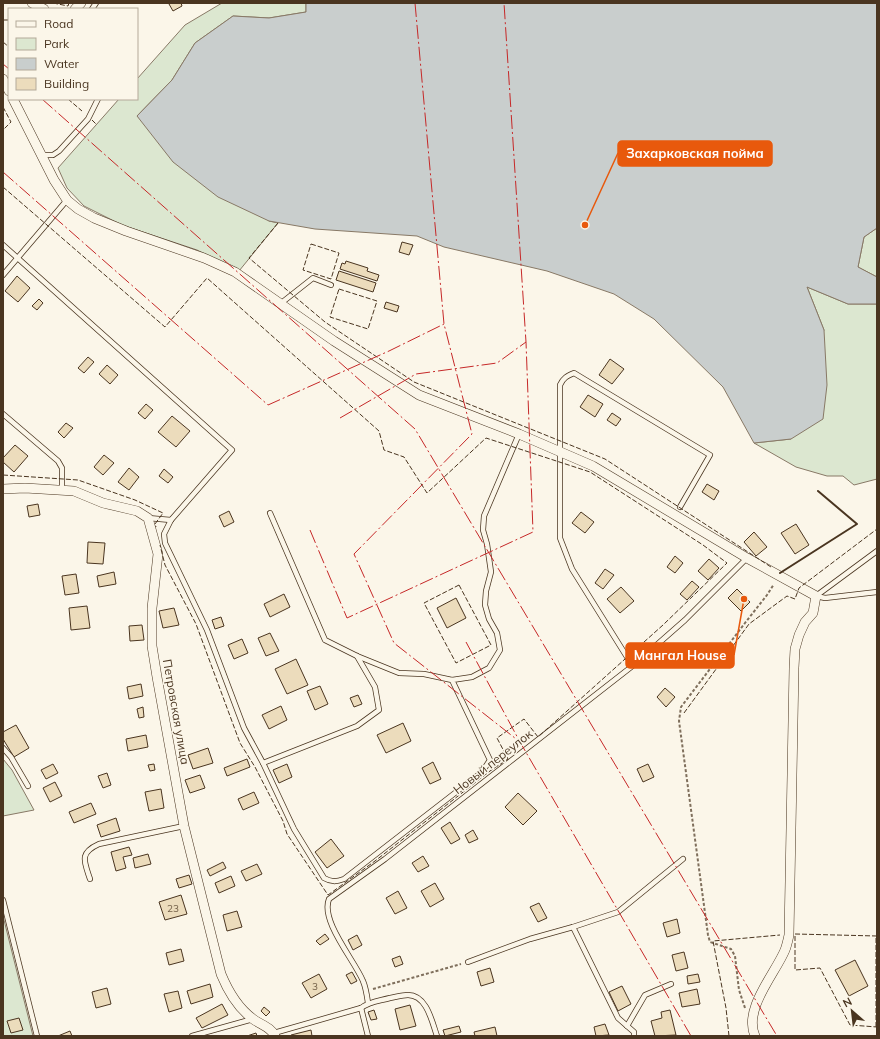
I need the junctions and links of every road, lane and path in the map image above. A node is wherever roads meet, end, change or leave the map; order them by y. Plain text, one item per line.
1 (32, 3) edge
2 (42, 8) edge
3 (3, 79) edge
4 (8, 89) edge
5 (13, 100) edge
6 (98, 100) edge
7 (40, 155) junction
8 (67, 200) junction
9 (3, 246) edge
10 (18, 258) junction
11 (3, 275) edge
12 (331, 285) dead end
13 (280, 304) junction
14 (3, 414) edge
15 (519, 434) junction
16 (559, 451) junction
17 (3, 489) edge
18 (62, 490) junction
19 (680, 507) dead end
20 (270, 513) dead end
21 (148, 518) junction
22 (171, 520) junction
23 (877, 551) edge
24 (747, 558) junction
25 (779, 576) junction
26 (877, 592) edge
27 (816, 596) junction
28 (357, 656) junction
29 (635, 664) junction
30 (452, 680) junction
31 (3, 748) edge
32 (263, 763) junction
33 (28, 786) dead end
34 (184, 826) junction
35 (683, 859) dead end
36 (90, 879) dead end
37 (3, 900) edge
38 (573, 927) junction
39 (468, 962) joint
40 (671, 984) dead end
41 (366, 991) junction
42 (368, 1003) junction
43 (360, 1008) junction
44 (745, 1009) dead end
45 (253, 1019) junction
46 (627, 1026) junction
47 (274, 1035) edge
48 (37, 1036) edge
49 (192, 1036) edge
50 (368, 1036) edge
51 (437, 1036) edge
52 (634, 1036) edge
53 (755, 1036) edge

1 - 2 street
3 - 4 street
5 - 7 street
6 - 7 lane
7 - 8 street
8 - 10 lane
8 - 13 street
9 - 10 lane
10 - 11 lane
10 - 22 lane
12 - 13 lane
13 - 15 street
14 - 18 lane
15 - 16 street
15 - 30 lane
16 - 19 lane
16 - 24 street
16 - 29 lane
17 - 18 street
18 - 21 street
20 - 28 lane
21 - 22 lane
21 - 34 street, Петровская улица
22 - 32 lane
23 - 27 lane
24 - 25 street
24 - 29 lane, Новый переулок
25 - 27 street
25 - 44 path
26 - 27 lane
27 - 53 street
28 - 30 lane
28 - 32 lane
29 - 41 lane, Новый переулок
30 - 32 lane
31 - 33 lane
34 - 36 lane
34 - 45 street, Петровская улица
35 - 38 lane
37 - 48 lane
38 - 39 lane
38 - 46 lane
39 - 41 path
40 - 46 lane
41 - 42 lane, Новый переулок
42 - 43 lane
42 - 51 lane
43 - 47 lane
43 - 50 lane
45 - 47 street, Петровская улица
45 - 49 lane
46 - 52 lane

